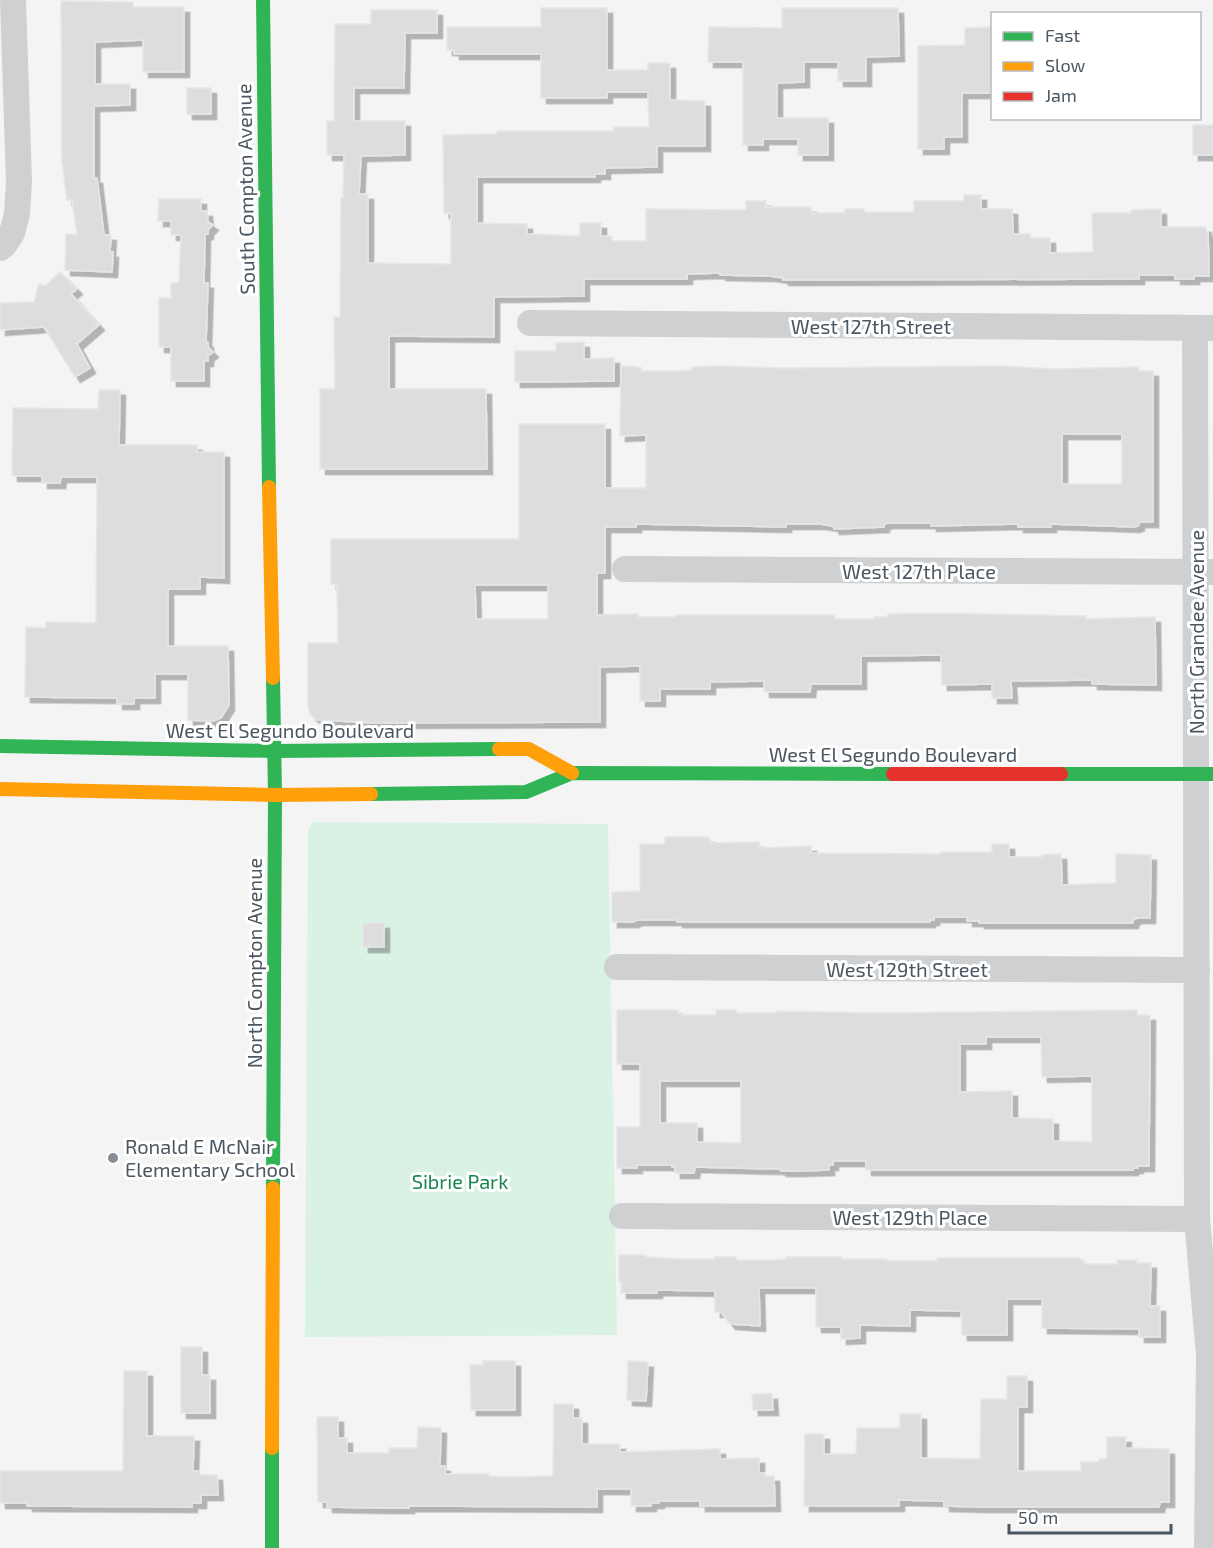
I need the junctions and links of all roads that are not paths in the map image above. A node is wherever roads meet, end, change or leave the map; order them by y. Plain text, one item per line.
1 (13, 0) edge
2 (263, 0) edge
3 (2, 246) edge
4 (530, 323) dead end
5 (1204, 328) edge
6 (267, 379) joint
7 (625, 570) dead end
8 (1204, 572) edge
9 (0, 746) edge
10 (275, 751) junction
11 (572, 773) junction
12 (1205, 774) edge
13 (0, 789) edge
14 (275, 795) junction
15 (617, 967) dead end
16 (1197, 970) junction
17 (622, 1216) dead end
18 (1197, 1219) junction
19 (272, 1548) edge
20 (1207, 1548) edge

1 - 3 street
2 - 6 main road, South Compton Avenue
4 - 5 street, West 127th Street
5 - 8 street, North Grandee Avenue
6 - 10 main road, North Compton Avenue
7 - 8 street, West 127th Place
8 - 12 street, North Grandee Avenue
9 - 10 main road, West El Segundo Boulevard
10 - 11 main road, West El Segundo Boulevard
10 - 14 main road, North Compton Avenue
11 - 12 main road, West El Segundo Boulevard
11 - 14 main road, West El Segundo Boulevard
12 - 16 street, North Grandee Avenue
13 - 14 main road, West El Segundo Boulevard
14 - 19 main road, North Compton Avenue
15 - 16 street, West 129th Street
16 - 18 street, North Grandee Avenue
17 - 18 street, West 129th Place
18 - 20 street, North Grandee Avenue

